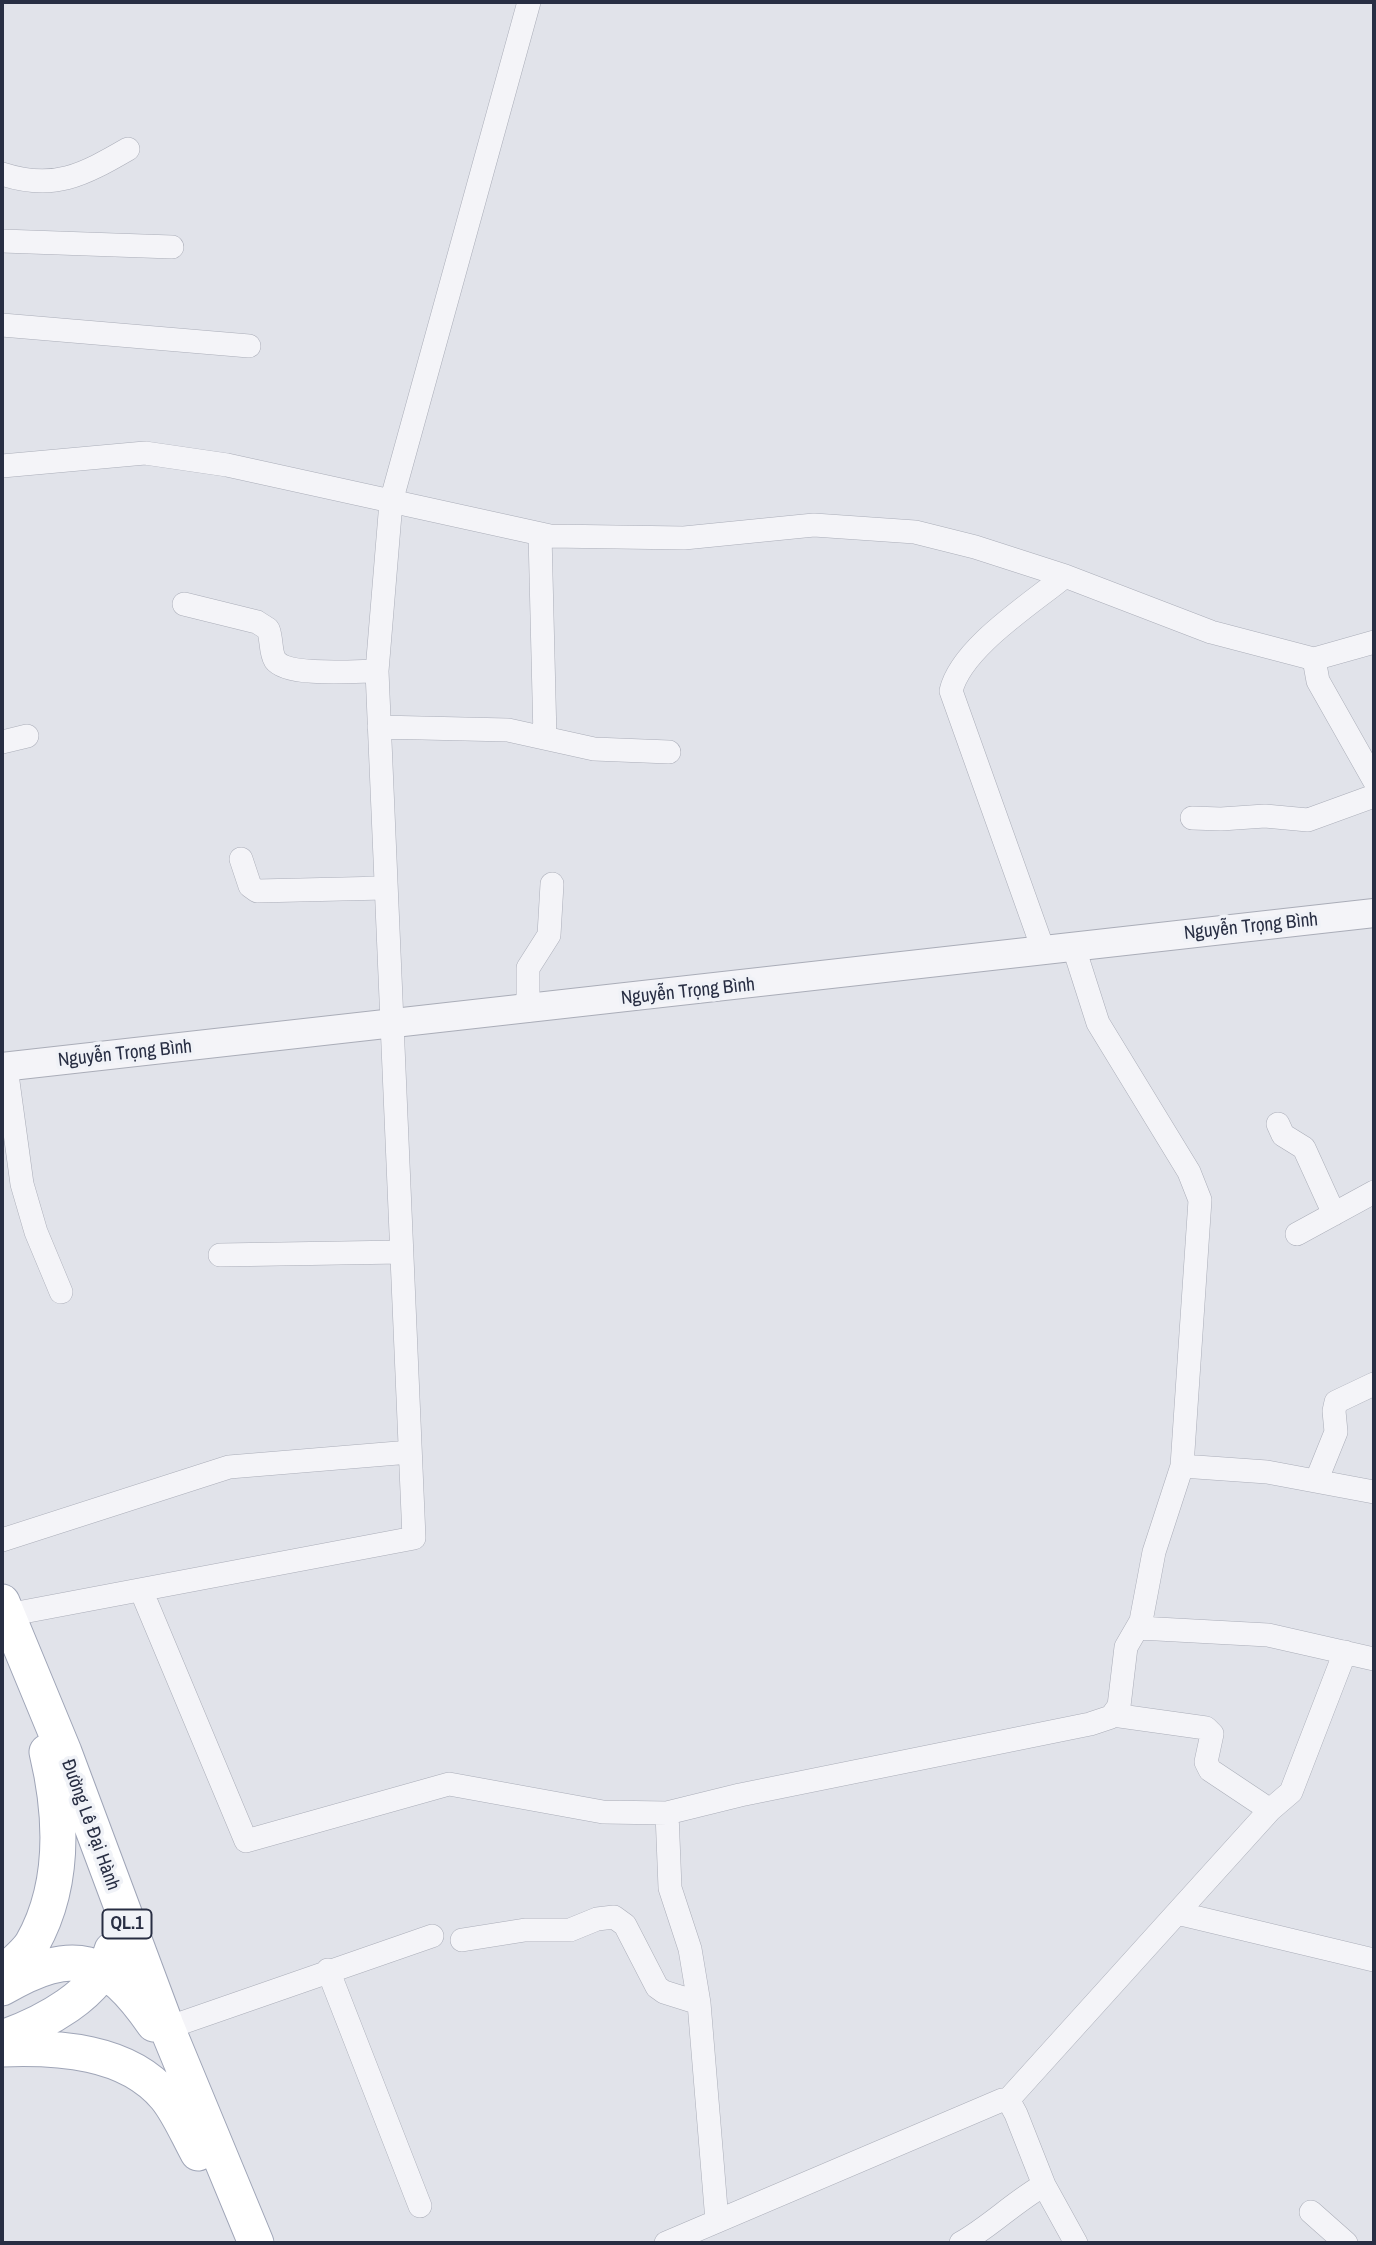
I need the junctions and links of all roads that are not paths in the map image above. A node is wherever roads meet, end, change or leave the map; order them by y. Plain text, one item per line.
1 (529, 2) edge
2 (128, 149) dead end
3 (2, 174) edge
4 (2, 241) edge
5 (172, 247) dead end
6 (2, 325) edge
7 (248, 346) dead end
8 (2, 466) edge
9 (391, 502) junction
10 (540, 534) junction
11 (1065, 576) junction
12 (184, 604) dead end
13 (1374, 642) edge
14 (1314, 659) junction
15 (377, 671) junction
16 (379, 727) junction
17 (27, 736) dead end
18 (545, 738) junction
19 (2, 742) edge
20 (669, 752) dead end
21 (1374, 779) edge
22 (1374, 796) edge
23 (1192, 818) dead end
24 (241, 859) dead end
25 (552, 884) dead end
26 (385, 888) junction
27 (1374, 913) edge
28 (1074, 947) junction
29 (1044, 952) junction
30 (528, 1010) junction
31 (391, 1025) junction
32 (4, 1067) edge
33 (1278, 1124) dead end
34 (1374, 1192) edge
35 (1334, 1214) junction
36 (1297, 1234) dead end
37 (401, 1252) junction
38 (220, 1255) dead end
39 (61, 1292) dead end
40 (1374, 1384) edge
41 (410, 1452) junction
42 (1182, 1466) junction
43 (1317, 1479) junction
44 (1374, 1492) edge
45 (2, 1541) edge
46 (141, 1590) junction
47 (4, 1609) edge
48 (1139, 1628) junction
49 (1345, 1652) junction
50 (24, 1657) junction
51 (1374, 1659) edge
52 (1113, 1715) junction
53 (1270, 1810) junction
54 (667, 1813) junction
55 (100, 1854) junction
56 (1177, 1913) junction
57 (432, 1936) dead end
58 (462, 1940) dead end
59 (1374, 1960) edge
60 (101, 1969) junction
61 (328, 1970) junction
62 (2, 1975) edge
63 (2, 1987) edge
64 (699, 2003) junction
65 (167, 2028) junction
66 (2, 2038) edge
67 (2, 2049) edge
68 (195, 2097) junction
69 (1007, 2101) junction
70 (1044, 2185) junction
71 (420, 2206) dead end
72 (1311, 2212) dead end
73 (717, 2221) junction
74 (248, 2243) edge
75 (256, 2243) edge
76 (666, 2243) edge
77 (961, 2243) edge
78 (1076, 2243) edge
79 (1346, 2243) edge

1 - 9 street
2 - 3 street
4 - 5 street
6 - 7 street
8 - 9 street
9 - 10 street
9 - 15 street
10 - 11 street
10 - 18 street
11 - 14 street
11 - 29 street
12 - 15 street
13 - 14 street
14 - 21 street
15 - 16 street
16 - 18 street
16 - 26 street
17 - 19 street
18 - 20 street
22 - 23 street
24 - 26 street
25 - 30 street
26 - 31 street
27 - 28 street, Nguyễn Trọng Bình
28 - 29 street, Nguyễn Trọng Bình
28 - 42 street
29 - 30 street, Nguyễn Trọng Bình
30 - 31 street, Nguyễn Trọng Bình
31 - 32 street, Nguyễn Trọng Bình
31 - 37 street
32 - 39 street
33 - 35 street
34 - 35 street
35 - 36 street
37 - 38 street
37 - 41 street
40 - 43 street
41 - 45 street
41 - 46 street
42 - 43 street
42 - 48 street
43 - 44 street
46 - 47 street
46 - 54 street
47 - 50 main road, Đường Lê Đại Hành / QL.1
48 - 49 street
48 - 52 street
49 - 51 street
49 - 53 street
50 - 55 main road, Đường Lê Đại Hành / QL.1
50 - 62 main road
52 - 53 street
52 - 54 street
53 - 56 street
54 - 64 street
55 - 60 main road
55 - 65 main road, Đường Lê Đại Hành / QL.1
56 - 59 street
56 - 69 street
57 - 61 street
58 - 64 street
60 - 63 main road
60 - 66 main road
60 - 68 main road
61 - 65 street
61 - 71 street
64 - 73 street
65 - 68 main road, Đường Lê Đại Hành / QL.1
67 - 74 main road
68 - 75 main road, Đường Lê Đại Hành / QL.1
69 - 70 street
69 - 73 street
70 - 77 street
70 - 78 street
72 - 79 street
73 - 76 street

